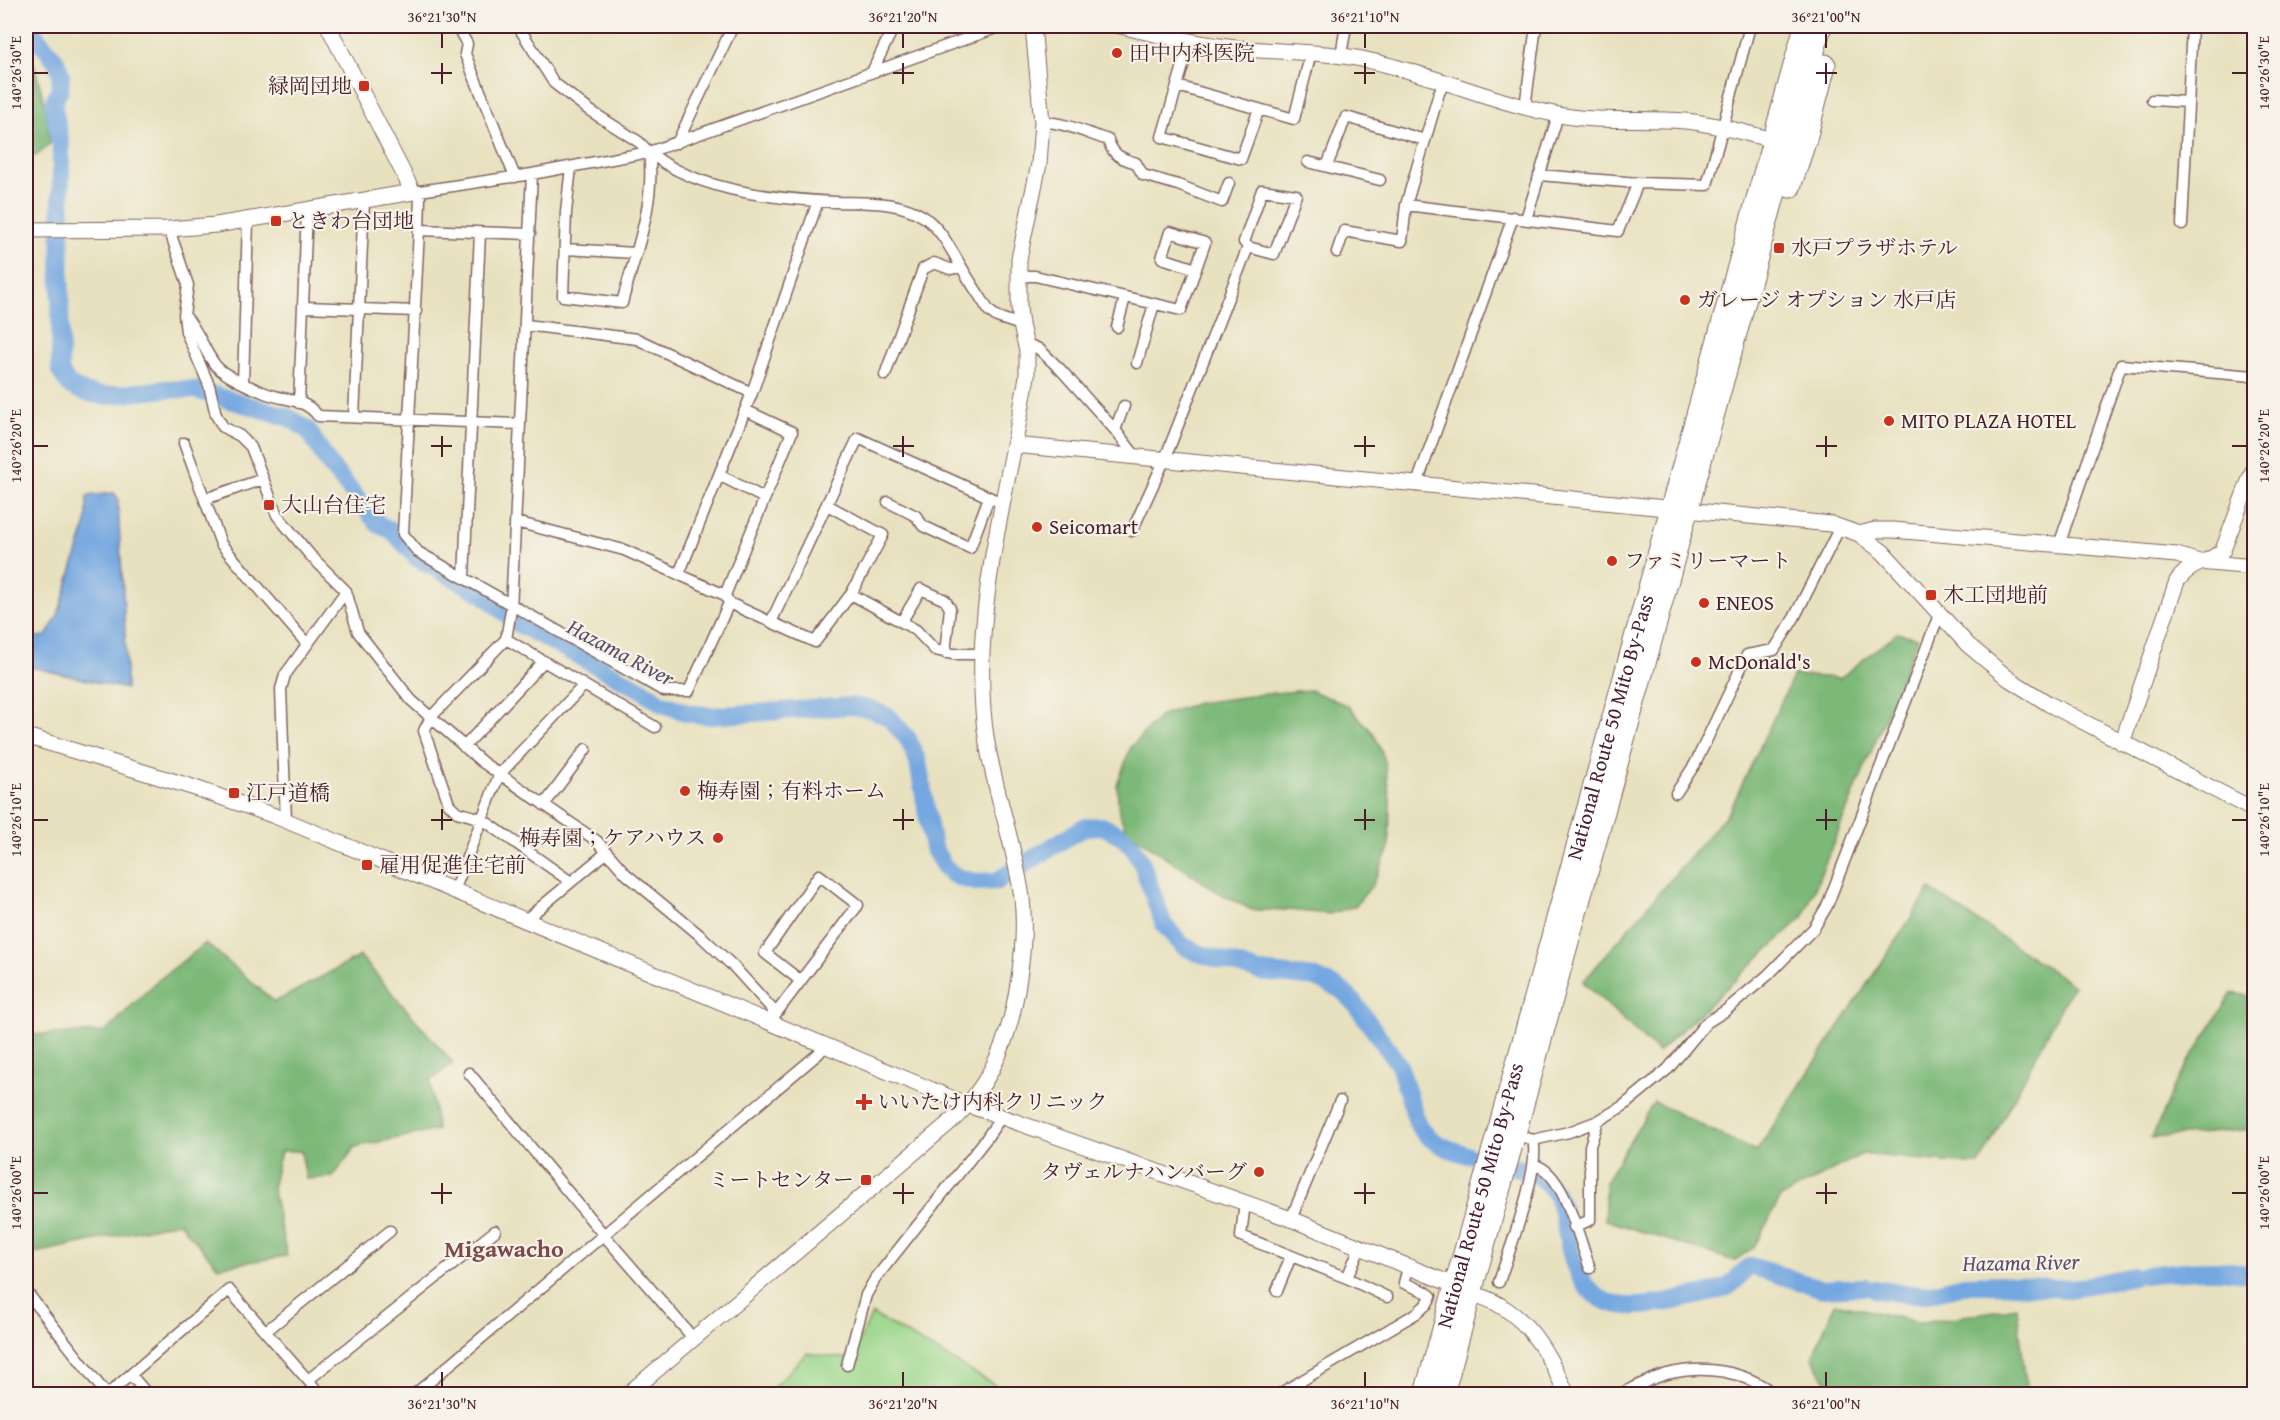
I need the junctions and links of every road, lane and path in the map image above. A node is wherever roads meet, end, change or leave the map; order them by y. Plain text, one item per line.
1 (329, 26) edge
2 (457, 26) edge
3 (518, 26) edge
4 (733, 26) edge
5 (894, 26) edge
6 (1002, 26) edge
7 (1033, 26) edge
8 (1120, 26) edge
9 (1346, 26) edge
10 (1536, 26) edge
11 (1749, 26) edge
12 (1794, 26) edge
13 (1805, 26) edge
14 (1821, 26) edge
15 (1835, 26) edge
16 (2192, 26) edge
17 (1166, 30) edge
18 (1190, 42) junction
19 (1311, 53) junction
20 (1341, 56) junction
21 (872, 72) junction
22 (1445, 81) junction
23 (1177, 86) junction
24 (2152, 100) dead end
25 (2188, 102) junction
26 (1525, 108) junction
27 (1259, 109) junction
28 (1558, 115) junction
29 (1042, 122) junction
30 (1722, 126) junction
31 (1425, 140) junction
32 (1789, 141) junction
33 (677, 143) junction
34 (649, 152) junction
35 (1308, 162) dead end
36 (1327, 166) junction
37 (571, 167) junction
38 (532, 174) junction
39 (1539, 175) junction
40 (514, 177) junction
41 (1380, 180) dead end
42 (1229, 183) dead end
43 (1638, 183) junction
44 (413, 192) junction
45 (364, 201) junction
46 (818, 201) junction
47 (1406, 205) junction
48 (308, 210) junction
49 (1513, 217) junction
50 (1526, 219) junction
51 (248, 220) junction
52 (2182, 225) dead end
53 (169, 229) junction
54 (26, 230) edge
55 (419, 230) junction
56 (480, 233) junction
57 (530, 234) junction
58 (1248, 247) junction
59 (564, 249) junction
60 (635, 252) junction
61 (1337, 252) dead end
62 (961, 267) junction
63 (1196, 268) dead end
64 (1019, 276) junction
65 (1125, 298) junction
66 (1154, 304) junction
67 (304, 307) junction
68 (359, 309) junction
69 (416, 311) junction
70 (184, 315) junction
71 (526, 325) junction
72 (1021, 325) junction
73 (1117, 327) dead end
74 (1025, 343) junction
75 (1137, 363) dead end
76 (885, 375) dead end
77 (2254, 376) edge
78 (243, 383) junction
79 (752, 393) junction
80 (300, 402) junction
81 (1124, 406) dead end
82 (746, 410) junction
83 (354, 417) junction
84 (410, 420) junction
85 (471, 422) junction
86 (520, 424) junction
87 (1115, 430) junction
88 (183, 443) dead end
89 (1014, 445) junction
90 (1137, 458) junction
91 (1164, 461) junction
92 (2254, 468) edge
93 (719, 475) junction
94 (263, 479) junction
95 (1416, 486) junction
96 (764, 498) junction
97 (205, 499) junction
98 (995, 500) junction
99 (888, 502) dead end
100 (827, 505) junction
101 (1679, 509) junction
102 (516, 522) junction
103 (1840, 527) junction
104 (1132, 531) dead end
105 (1858, 534) junction
106 (2059, 545) junction
107 (2199, 562) junction
108 (2254, 567) edge
109 (679, 574) junction
110 (464, 577) junction
111 (346, 591) junction
112 (851, 594) junction
113 (727, 599) junction
114 (511, 607) junction
115 (1939, 615) junction
116 (764, 619) dead end
117 (902, 621) junction
118 (506, 634) junction
119 (307, 644) junction
120 (945, 653) junction
121 (982, 654) junction
122 (544, 662) junction
123 (584, 685) junction
124 (431, 717) junction
125 (655, 727) dead end
126 (26, 736) edge
127 (2122, 743) junction
128 (465, 747) junction
129 (586, 749) dead end
130 (499, 774) junction
131 (1676, 793) dead end
132 (544, 805) junction
133 (2254, 810) edge
134 (482, 819) junction
135 (286, 821) junction
136 (606, 853) junction
137 (572, 882) junction
138 (454, 891) junction
139 (524, 921) junction
140 (801, 981) junction
141 (774, 1021) junction
142 (825, 1046) junction
143 (470, 1073) dead end
144 (1340, 1101) dead end
145 (968, 1105) junction
146 (1001, 1117) junction
147 (1598, 1121) junction
148 (1524, 1137) junction
149 (1534, 1165) junction
150 (1245, 1202) junction
151 (1291, 1219) junction
152 (1574, 1227) junction
153 (390, 1231) dead end
154 (495, 1231) dead end
155 (603, 1234) junction
156 (1360, 1247) junction
157 (1291, 1256) junction
158 (1408, 1268) junction
159 (1590, 1268) dead end
160 (1347, 1278) junction
161 (1499, 1282) dead end
162 (1463, 1289) junction
163 (26, 1291) edge
164 (1278, 1291) dead end
165 (1387, 1297) dead end
166 (266, 1331) junction
167 (694, 1339) junction
168 (848, 1365) dead end
169 (131, 1375) junction
170 (308, 1380) junction
171 (107, 1395) edge
172 (147, 1395) edge
173 (320, 1395) edge
174 (415, 1395) edge
175 (628, 1395) edge
176 (1279, 1395) edge
177 (1425, 1395) edge
178 (1443, 1395) edge
179 (1567, 1395) edge
180 (1620, 1395) edge
181 (1773, 1395) edge

1 - 44 street
2 - 40 street
3 - 34 street
4 - 33 street
5 - 21 street
6 - 21 street
7 - 29 street
8 - 17 street
9 - 20 street
10 - 26 street
11 - 30 street
12 - 32 highway
13 - 32 highway, National Route 50 Mito By-Pass
14 - 32 highway, National Route 50 Mito By-Pass
15 - 32 highway
16 - 25 street
17 - 18 street
18 - 19 street
18 - 23 street
19 - 20 street
19 - 27 street
20 - 22 street
21 - 33 street
22 - 26 street
22 - 31 street
23 - 27 street
23 - 27 street
24 - 25 street
25 - 52 street
26 - 28 street
28 - 30 street
28 - 39 street
29 - 42 street
29 - 64 street
30 - 32 street
30 - 43 street
31 - 36 street
31 - 47 street
32 - 101 highway, National Route 50 Mito By-Pass
32 - 101 highway, National Route 50 Mito By-Pass
33 - 34 street
34 - 37 street
34 - 46 street
34 - 60 street
35 - 36 street
36 - 41 street
37 - 38 street
37 - 59 street
38 - 40 street
38 - 57 street
39 - 43 street
39 - 50 street
40 - 44 street
43 - 50 street
44 - 45 street
44 - 55 street
45 - 48 street
45 - 68 street
46 - 62 street
46 - 79 street
47 - 49 street
47 - 61 street
48 - 51 street
48 - 67 street
49 - 50 street
49 - 95 street
51 - 53 street
51 - 78 street
53 - 54 street
53 - 70 street
55 - 56 street
55 - 69 street
56 - 57 street
56 - 85 street
57 - 71 street
58 - 58 street
58 - 91 street
59 - 60 street
59 - 60 street
62 - 72 street
62 - 76 street
63 - 66 street
64 - 65 street
64 - 72 street
65 - 66 street
65 - 73 street
66 - 75 street
67 - 68 street
67 - 80 street
68 - 69 street
68 - 83 street
69 - 84 street
70 - 78 street
70 - 94 street
71 - 79 street
71 - 86 street
72 - 74 street
74 - 87 street
74 - 89 street
77 - 106 street
78 - 80 street
79 - 82 street
80 - 83 street
81 - 87 street
82 - 93 street
82 - 96 street
83 - 84 street
84 - 85 street
84 - 110 street
85 - 86 street
85 - 110 street
86 - 102 street
87 - 90 street
88 - 97 street
89 - 90 street
89 - 98 street
90 - 91 street
91 - 95 street
91 - 104 street
92 - 107 street
93 - 96 street
93 - 109 street
94 - 97 street
94 - 111 street
95 - 101 street
96 - 113 street
97 - 119 street
98 - 99 street
98 - 100 street
98 - 121 street
100 - 112 street
100 - 112 street
101 - 103 street
101 - 148 highway, National Route 50 Mito By-Pass
101 - 162 highway, National Route 50 Mito By-Pass
102 - 109 street
102 - 114 street
103 - 105 street
103 - 131 street
105 - 106 street
105 - 115 street
106 - 107 street
107 - 108 street
107 - 127 street
109 - 113 street
110 - 114 street
111 - 119 street
111 - 124 street
112 - 117 street
113 - 114 street
113 - 116 street
114 - 118 street
115 - 127 street
115 - 147 street
117 - 120 street
117 - 120 street
118 - 122 street
118 - 124 street
119 - 135 street
120 - 121 street
121 - 145 street
122 - 123 street
122 - 128 street
123 - 125 street
123 - 130 street
124 - 128 street
124 - 134 street
126 - 135 street
127 - 133 street
128 - 130 street
129 - 132 street
130 - 132 street
130 - 134 street
132 - 136 street
134 - 137 street
134 - 138 street
135 - 138 street
136 - 137 street
136 - 141 street
137 - 139 street
138 - 139 street
139 - 141 street
140 - 140 street
140 - 141 street
141 - 142 street
142 - 145 street
142 - 155 street
143 - 155 street
144 - 151 street
145 - 146 street
145 - 167 street
146 - 150 street
146 - 168 street
147 - 148 street
147 - 152 street
148 - 149 street
148 - 162 highway, National Route 50 Mito By-Pass
149 - 152 street
149 - 161 street
150 - 151 street
150 - 157 street
151 - 156 street
152 - 159 street
153 - 166 street
154 - 170 street
155 - 167 street
155 - 174 street
156 - 158 street
156 - 160 street
157 - 160 street
157 - 164 street
158 - 162 street
158 - 176 street
160 - 165 street
162 - 177 highway, National Route 50 Mito By-Pass
162 - 178 highway, National Route 50 Mito By-Pass
162 - 179 street
163 - 171 street
166 - 169 street
166 - 170 street
167 - 175 street
169 - 171 street
169 - 172 street
170 - 173 street
180 - 181 street

